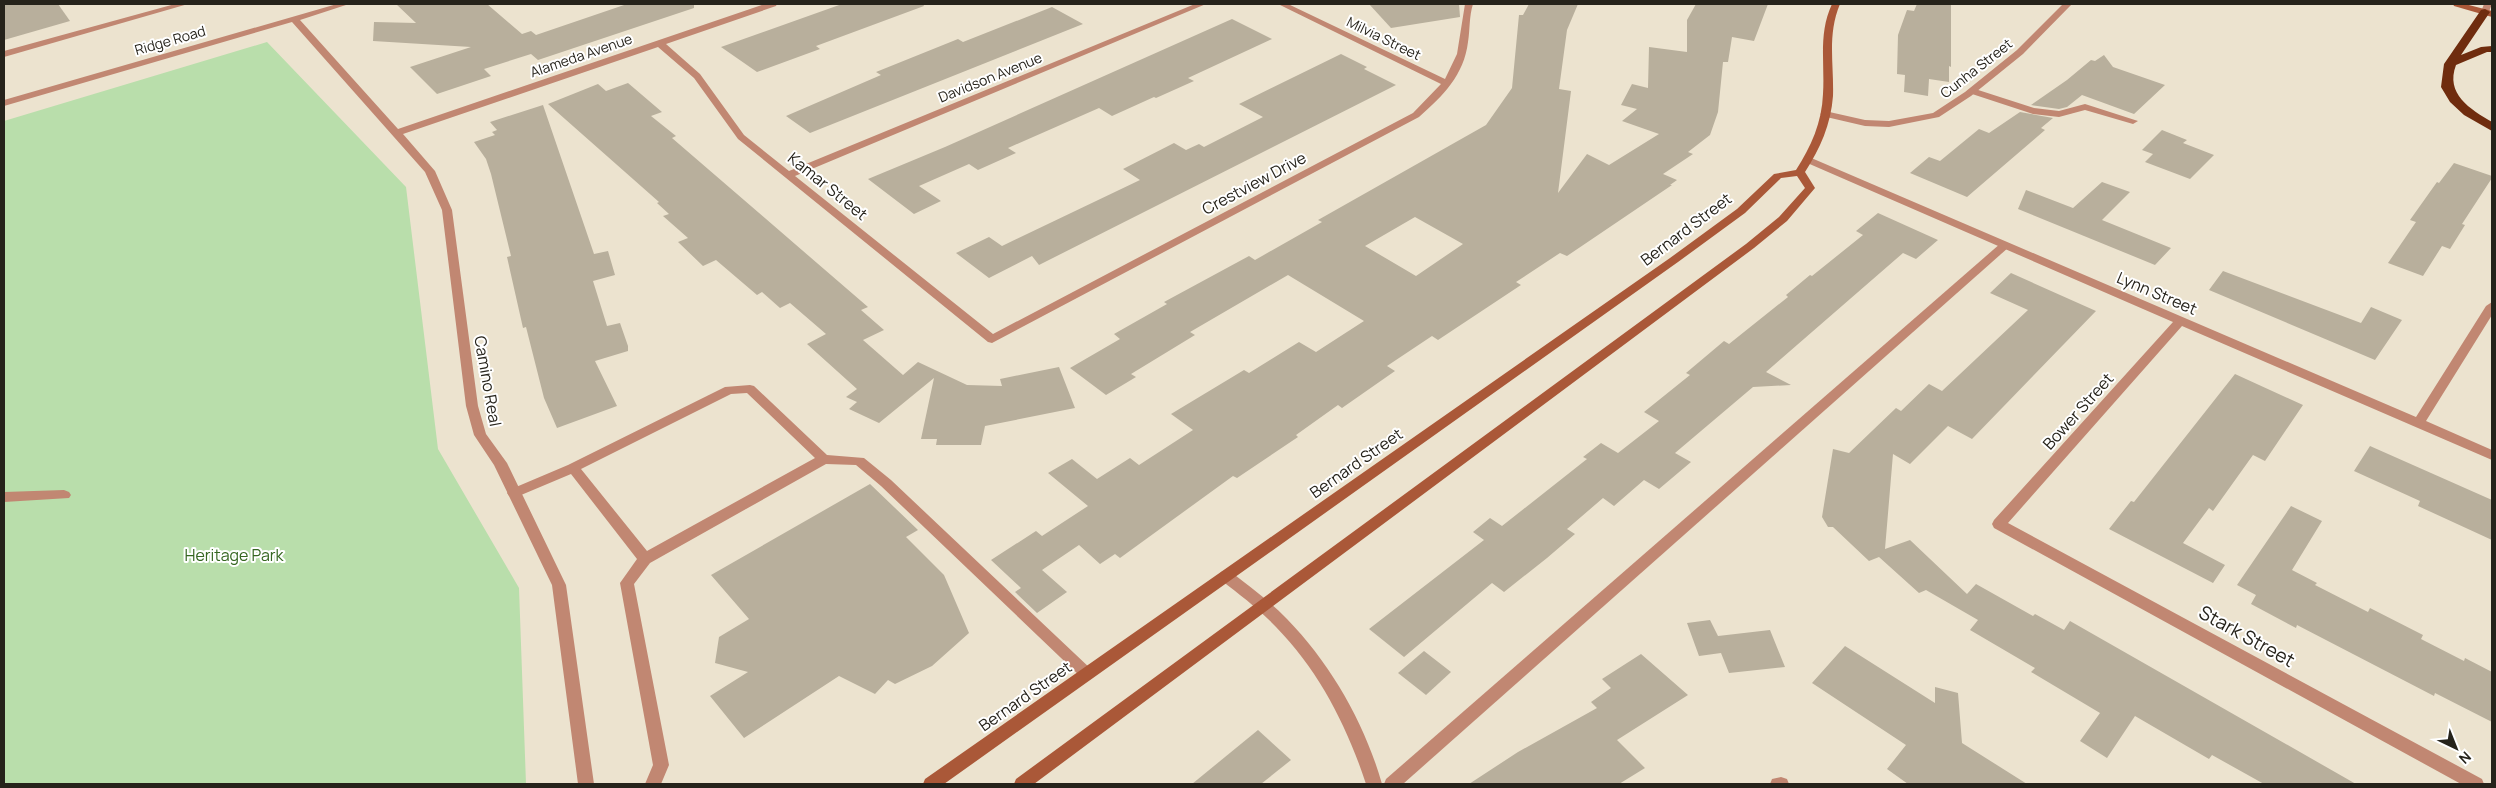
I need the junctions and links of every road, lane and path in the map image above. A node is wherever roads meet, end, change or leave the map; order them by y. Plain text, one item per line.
1 (184, 4) edge
2 (345, 4) edge
3 (773, 4) edge
4 (1202, 4) edge
5 (1282, 4) edge
6 (1469, 4) edge
7 (1836, 4) edge
8 (2068, 4) edge
9 (2457, 4) edge
10 (2488, 10) edge
11 (294, 19) junction
12 (659, 43) junction
13 (2492, 49) edge
14 (4, 54) edge
15 (2448, 65) junction
16 (1448, 84) junction
17 (1972, 91) junction
18 (4, 103) edge
19 (1825, 114) junction
20 (2133, 121) dead end
21 (2492, 127) edge
22 (397, 133) junction
23 (1808, 160) junction
24 (1800, 172) junction
25 (788, 175) junction
26 (2005, 245) junction
27 (2492, 306) edge
28 (2180, 321) junction
29 (992, 339) joint
30 (2418, 424) junction
31 (2492, 455) edge
32 (824, 459) junction
33 (573, 468) junction
34 (514, 493) junction
35 (64, 495) dead end
36 (4, 497) edge
37 (1999, 524) joint
38 (645, 559) junction
39 (1226, 576) junction
40 (1264, 606) junction
41 (1087, 674) junction
42 (586, 784) edge
43 (653, 784) edge
44 (931, 784) edge
45 (1022, 784) edge
46 (1374, 784) edge
47 (1392, 784) edge
48 (2476, 784) edge

1 - 14 street
2 - 11 street, Ridge Road
3 - 12 street, Alameda Avenue
4 - 25 street, Davidson Avenue
5 - 16 street, Milvia Street
6 - 16 street, Crestview Drive
7 - 19 street
8 - 17 street, Cunha Street
9 - 10 street
10 - 15 highway
11 - 18 street, Ridge Road
11 - 22 street, Camino Real
12 - 22 street, Alameda Avenue
12 - 25 street, Kamar Street
13 - 15 highway
15 - 21 highway
16 - 29 street, Crestview Drive
17 - 19 street, Cunha Street
17 - 20 street
19 - 23 street
22 - 34 street, Camino Real
23 - 24 street
23 - 26 street, Lynn Street
24 - 39 street, Bernard Street
24 - 40 street
25 - 29 street, Kamar Street
26 - 28 street, Lynn Street
26 - 47 street
27 - 30 street
28 - 30 street, Lynn Street
28 - 37 street, Bower Street
30 - 31 street, Lynn Street
32 - 33 street
32 - 38 street
32 - 41 street
33 - 34 street
33 - 38 street
34 - 42 street, Camino Real
35 - 36 street
37 - 48 street, Stark Street
38 - 43 street
39 - 40 street
39 - 41 street, Bernard Street
40 - 45 street
40 - 46 street
41 - 44 street, Bernard Street

